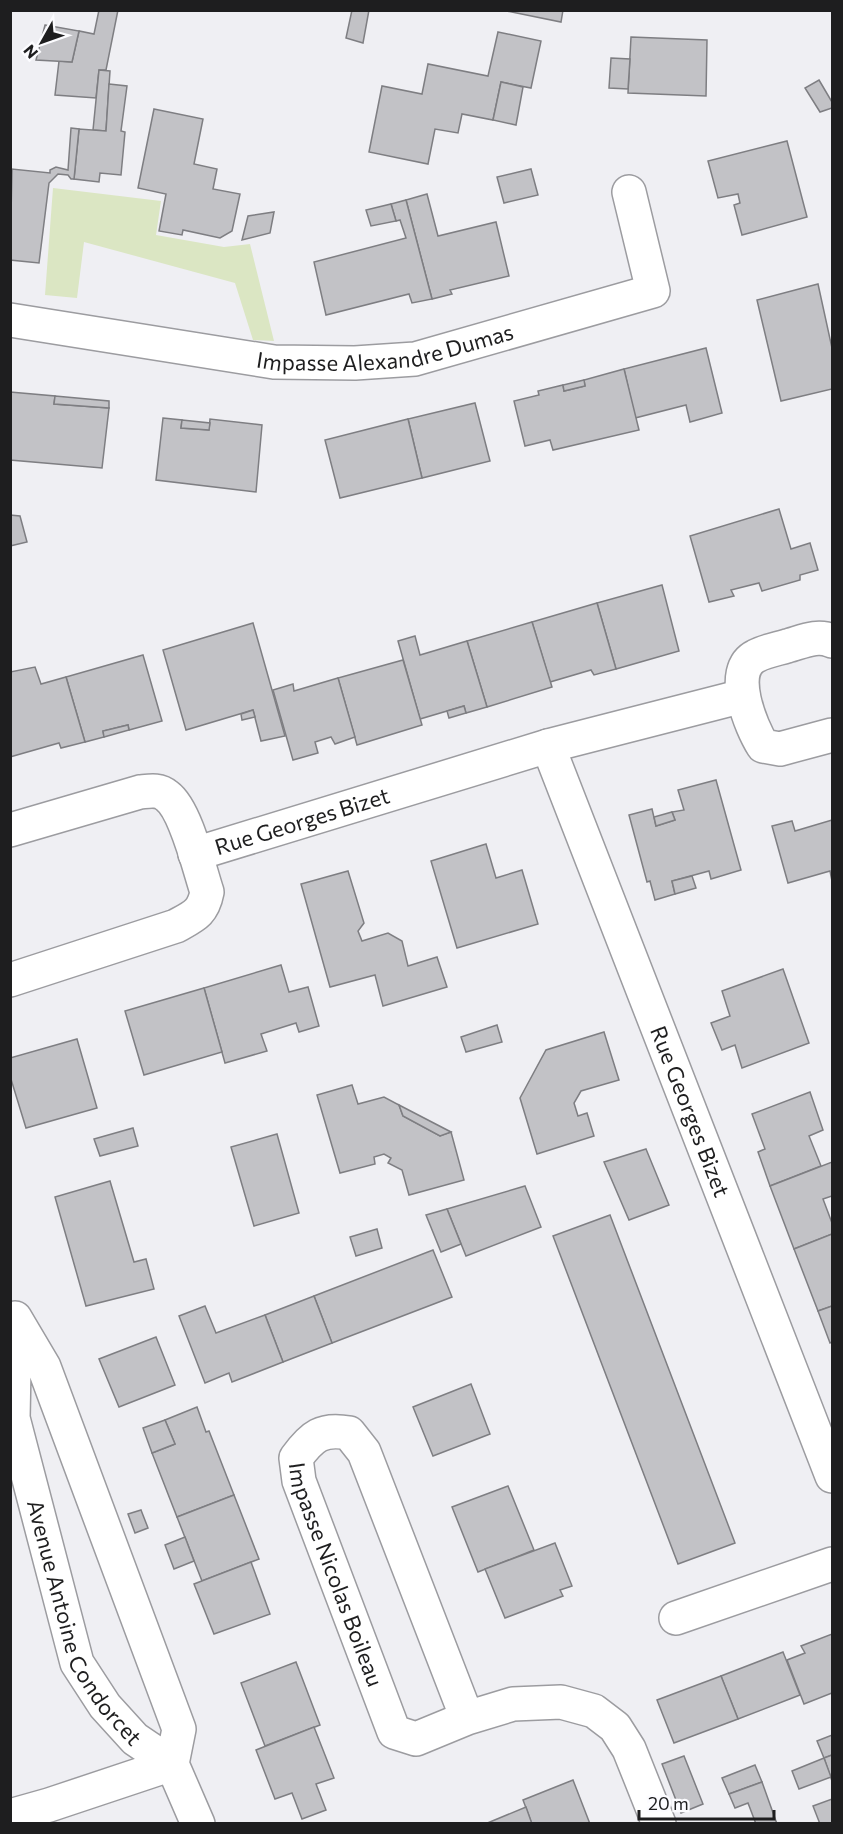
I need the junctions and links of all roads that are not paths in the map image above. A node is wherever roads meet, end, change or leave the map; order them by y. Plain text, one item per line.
1 (629, 192) dead end
2 (10, 320) edge
3 (832, 641) edge
4 (743, 696) junction
5 (832, 735) edge
6 (548, 746) junction
7 (10, 830) edge
8 (195, 854) junction
9 (10, 980) edge
10 (13, 1312) edge
11 (832, 1476) edge
12 (832, 1564) edge
13 (676, 1618) dead end
14 (467, 1718) junction
15 (172, 1764) junction
16 (10, 1816) edge
17 (198, 1824) edge
18 (659, 1824) edge

1 - 2 street, Impasse Alexandre Dumas
3 - 4 street
4 - 5 street
4 - 6 street, Rue Georges Bizet
6 - 8 street, Rue Georges Bizet
6 - 11 street, Rue Georges Bizet
7 - 8 street, Rue Georges Bizet
8 - 9 street, Rue Georges Bizet
10 - 15 street, Avenue Antoine Condorcet
10 - 15 street, Avenue Antoine Condorcet
12 - 13 street
14 - 14 street, Impasse Nicolas Boileau
14 - 18 street, Impasse Nicolas Boileau
15 - 16 street
15 - 17 street, Avenue Antoine Condorcet

